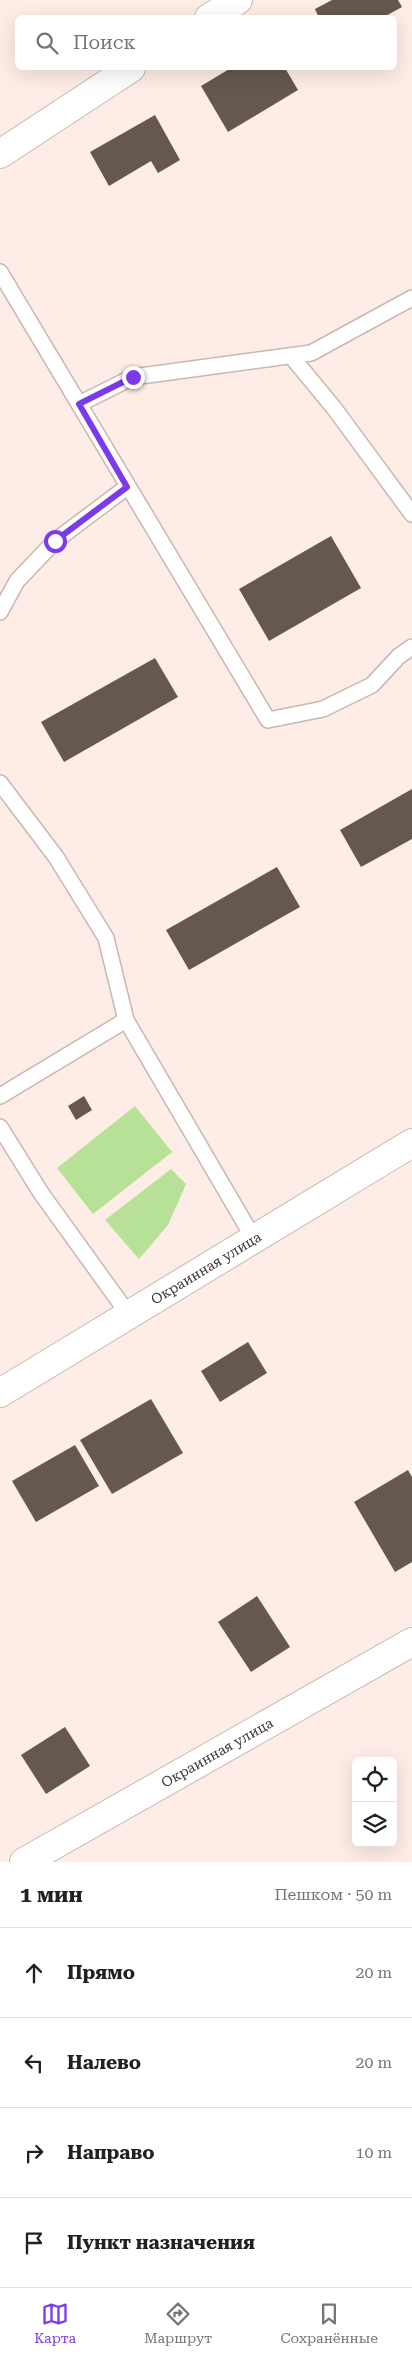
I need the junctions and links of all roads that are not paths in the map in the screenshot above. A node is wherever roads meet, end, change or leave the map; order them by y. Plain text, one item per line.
1 (238, 0) edge
2 (214, 15) edge
3 (128, 70) edge
4 (0, 154) edge
5 (0, 272) edge
6 (412, 298) edge
7 (291, 356) junction
8 (79, 404) junction
9 (127, 487) junction
10 (412, 514) edge
11 (0, 612) edge
12 (412, 647) edge
13 (0, 783) edge
14 (126, 1020) junction
15 (0, 1096) edge
16 (0, 1127) edge
17 (412, 1143) edge
18 (254, 1239) junction
19 (129, 1315) junction
20 (0, 1393) edge
21 (412, 1642) edge
22 (24, 1862) edge

1 - 2 street
3 - 4 street
5 - 8 lane
6 - 7 lane
7 - 8 lane
7 - 10 lane
8 - 9 lane
9 - 11 lane
9 - 12 lane
13 - 14 lane
14 - 15 lane
14 - 18 lane
16 - 19 lane
17 - 18 street, Окраинная улица
18 - 19 street, Окраинная улица
19 - 20 street, Окраинная улица
21 - 22 street, Окраинная улица

